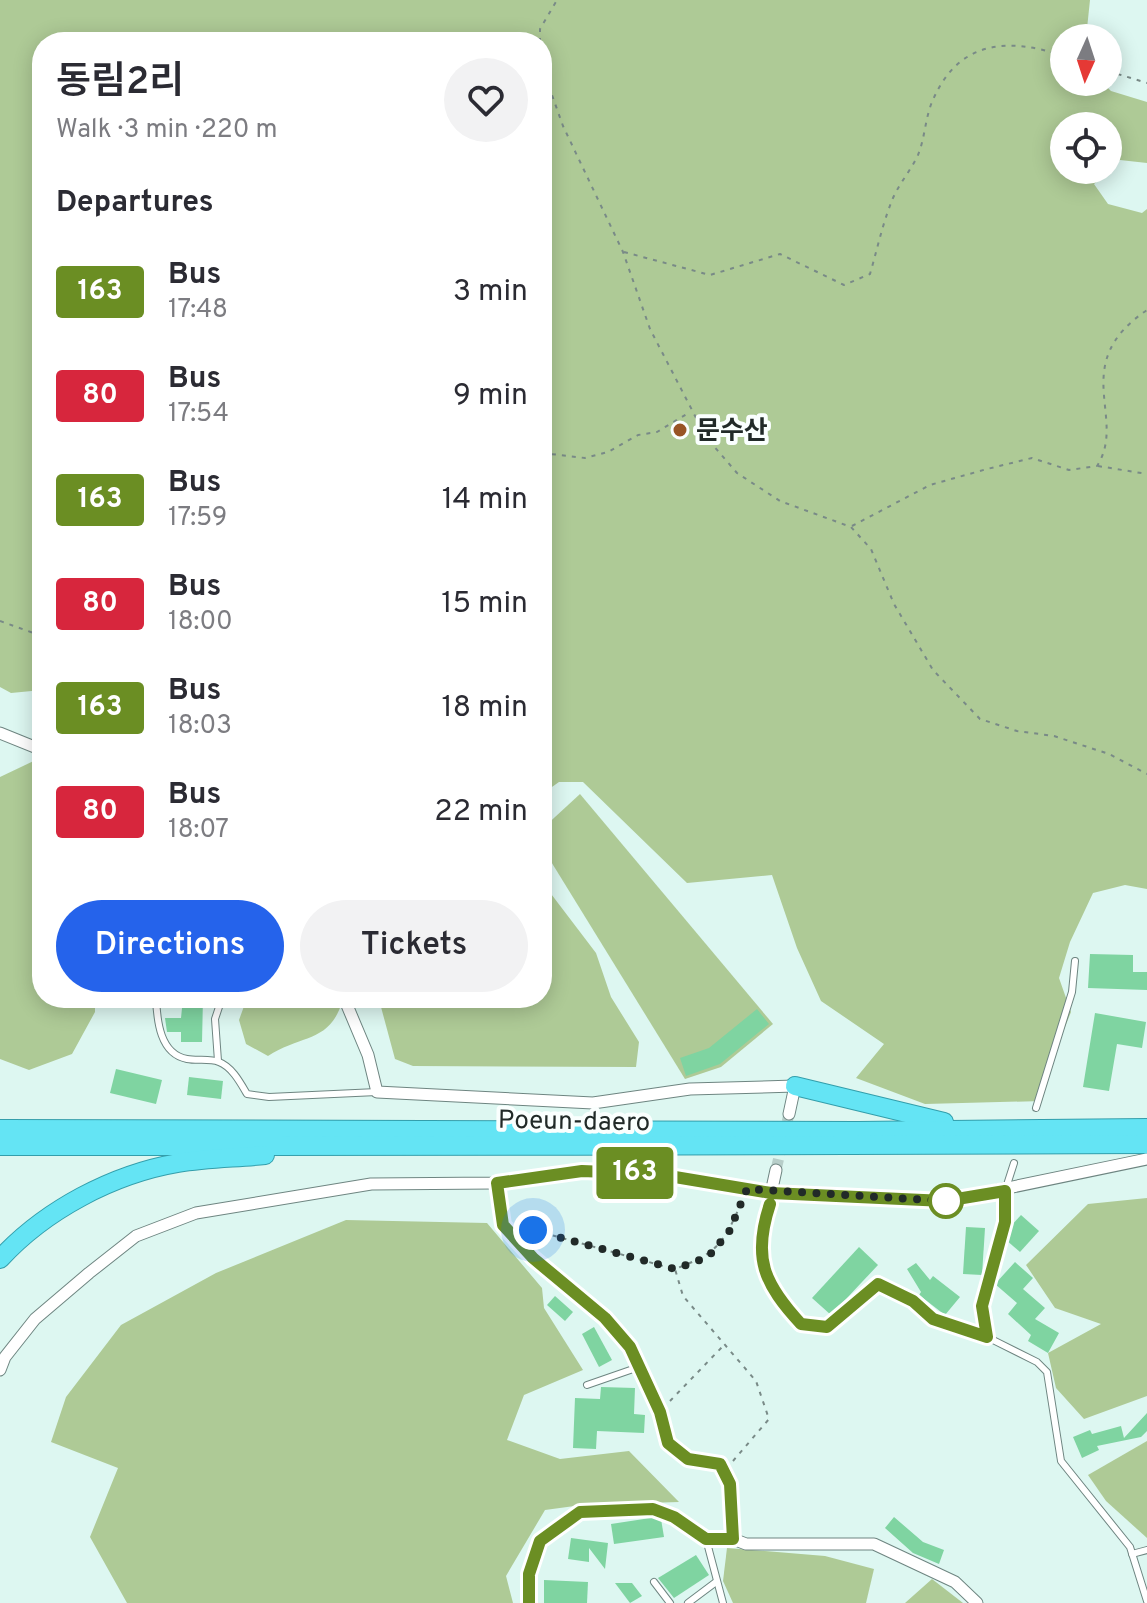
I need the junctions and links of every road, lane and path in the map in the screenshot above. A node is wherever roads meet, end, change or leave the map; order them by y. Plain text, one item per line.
1 (557, 0) edge
2 (540, 32) edge
3 (1050, 53) edge
4 (1122, 75) edge
5 (1147, 83) edge
6 (552, 95) edge
7 (623, 252) junction
8 (1147, 310) edge
9 (691, 411) junction
10 (552, 454) edge
11 (1097, 466) junction
12 (1147, 474) edge
13 (851, 527) junction
14 (0, 621) edge
15 (32, 632) edge
16 (0, 733) edge
17 (32, 746) edge
18 (1147, 774) edge
19 (1075, 961) dead end
20 (157, 1008) edge
21 (219, 1008) edge
22 (348, 1008) edge
23 (218, 1061) junction
24 (795, 1086) junction
25 (377, 1092) junction
26 (1036, 1108) dead end
27 (789, 1114) tunnel mouth
28 (0, 1117) edge
29 (183, 1128) junction
30 (1147, 1128) edge
31 (0, 1129) edge
32 (1007, 1129) junction
33 (401, 1144) junction
34 (1147, 1144) edge
35 (0, 1146) edge
36 (1147, 1159) edge
37 (1014, 1163) dead end
38 (776, 1170) tunnel mouth
39 (497, 1183) junction
40 (747, 1189) junction
41 (1005, 1191) junction
42 (771, 1193) junction
43 (501, 1208) junction
44 (0, 1259) edge
45 (675, 1269) junction
46 (987, 1337) junction
47 (725, 1345) junction
48 (639, 1367) junction
49 (0, 1370) edge
50 (587, 1385) dead end
51 (660, 1412) junction
52 (724, 1471) junction
53 (706, 1539) junction
54 (733, 1539) junction
55 (1147, 1550) edge
56 (1132, 1554) junction
57 (654, 1582) dead end
58 (716, 1582) junction
59 (1147, 1601) edge
60 (529, 1603) edge
61 (670, 1603) edge
62 (688, 1603) edge
63 (723, 1603) edge
64 (977, 1603) edge

1 - 2 path
3 - 7 path
4 - 5 path
6 - 7 path
7 - 9 path
8 - 11 path
9 - 10 path
9 - 13 path
11 - 12 path
11 - 13 path
13 - 18 path
14 - 15 path
16 - 17 street
19 - 26 lane
20 - 23 lane
21 - 23 lane
22 - 25 street
23 - 25 lane
24 - 25 street
24 - 27 street
24 - 32 highway
28 - 29 highway
29 - 31 highway, Poeun-daero
29 - 32 highway, Poeun-daero
30 - 32 highway, Poeun-daero
33 - 34 highway, Poeun-daero
33 - 35 highway, Poeun-daero
33 - 44 highway
36 - 41 street
37 - 41 lane
38 - 42 street
39 - 40 street
39 - 43 street
39 - 49 street
40 - 42 street
40 - 45 path
41 - 42 street
41 - 46 lane
42 - 46 lane
43 - 45 path
43 - 48 street
45 - 47 path
46 - 56 lane
47 - 51 path
47 - 52 path
48 - 50 lane
48 - 51 street
51 - 52 street
52 - 54 street
53 - 54 lane
53 - 58 lane
53 - 60 lane
54 - 64 street
55 - 56 lane
56 - 59 lane
57 - 61 lane
58 - 62 lane
58 - 63 lane

